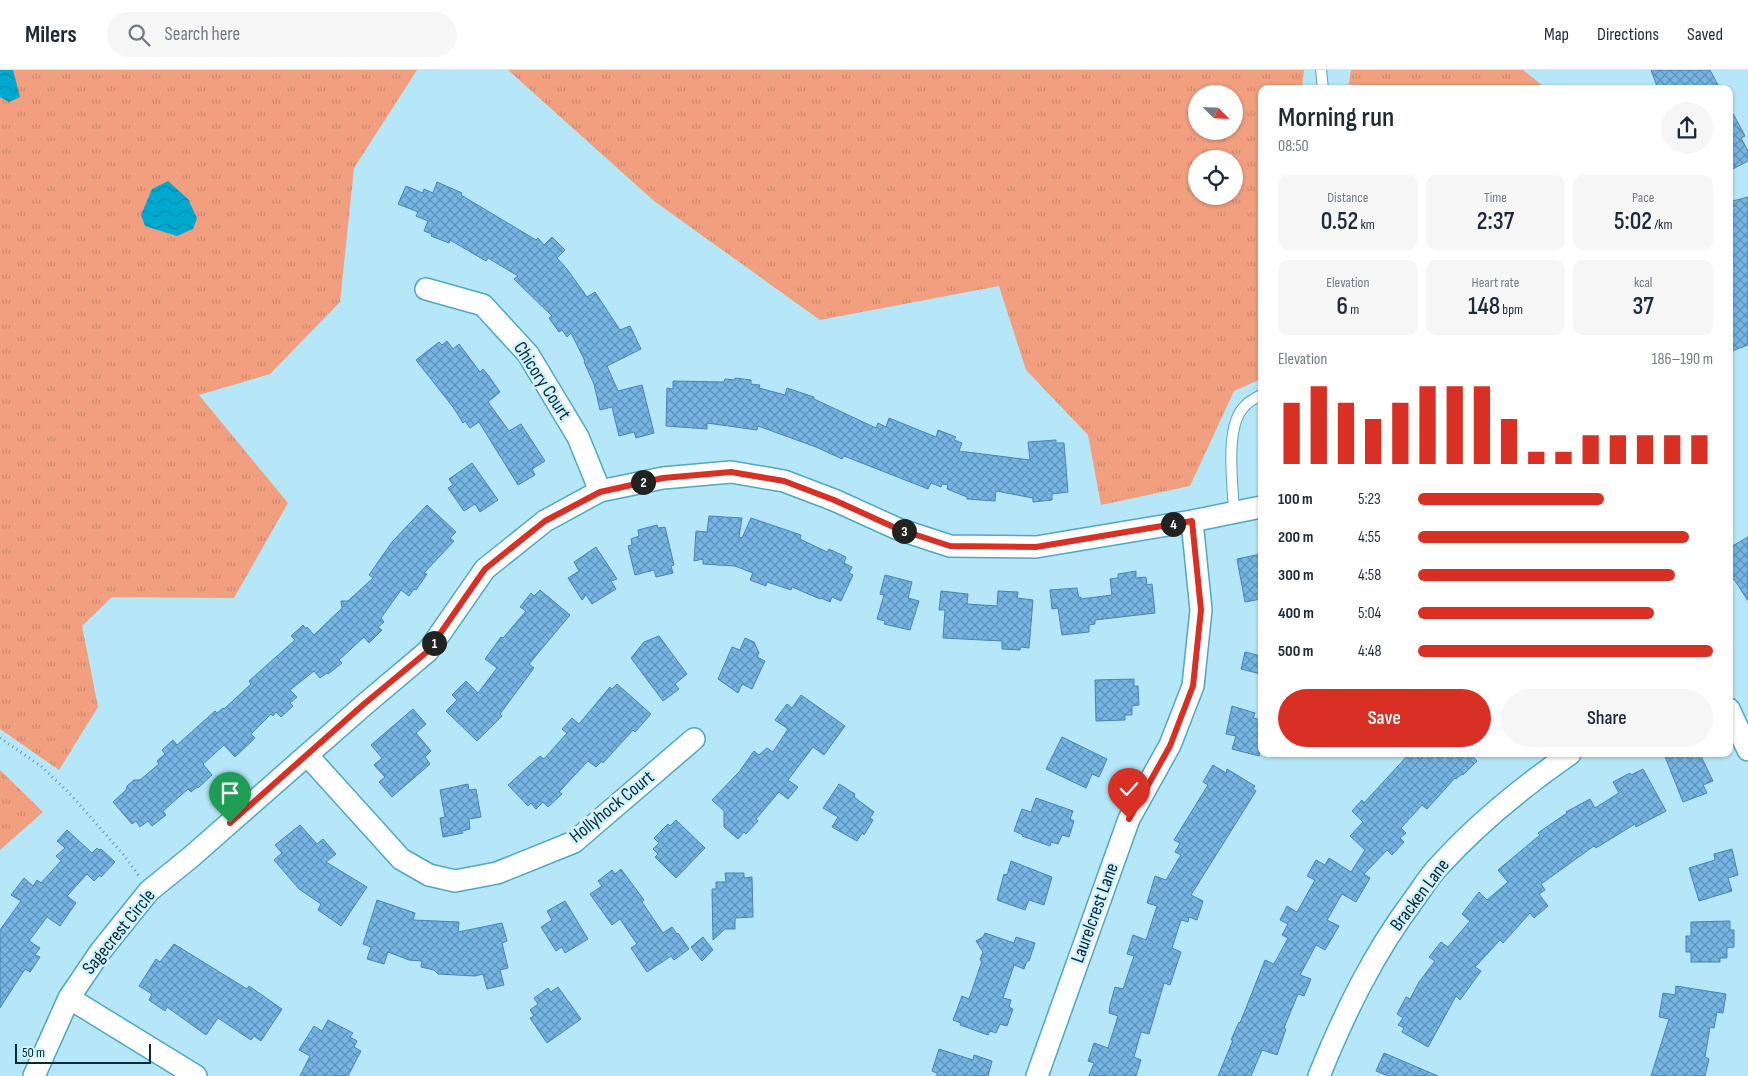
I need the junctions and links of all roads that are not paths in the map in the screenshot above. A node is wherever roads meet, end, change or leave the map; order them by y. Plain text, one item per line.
1 (1321, 70) edge
2 (1323, 85) edge
3 (426, 290) dead end
4 (1258, 397) edge
5 (600, 492) junction
6 (1258, 508) edge
7 (1234, 512) junction
8 (1192, 521) junction
9 (1733, 718) edge
10 (694, 739) dead end
11 (1748, 750) edge
12 (307, 756) junction
13 (1566, 757) edge
14 (69, 998) junction
15 (34, 1076) edge
16 (196, 1076) edge
17 (1036, 1076) edge
18 (1319, 1076) edge

1 - 2 lane
3 - 5 street, Chicory Court
4 - 7 lane
5 - 8 street, Sagecrest Circle
5 - 12 street, Sagecrest Circle
6 - 7 street, Sagecrest Circle
7 - 8 street, Sagecrest Circle
8 - 17 street, Laurelcrest Lane
9 - 11 street
10 - 12 street, Hollyhock Court
12 - 14 street, Sagecrest Circle
13 - 18 street, Bracken Lane
14 - 15 street, Sagecrest Circle
14 - 16 street

